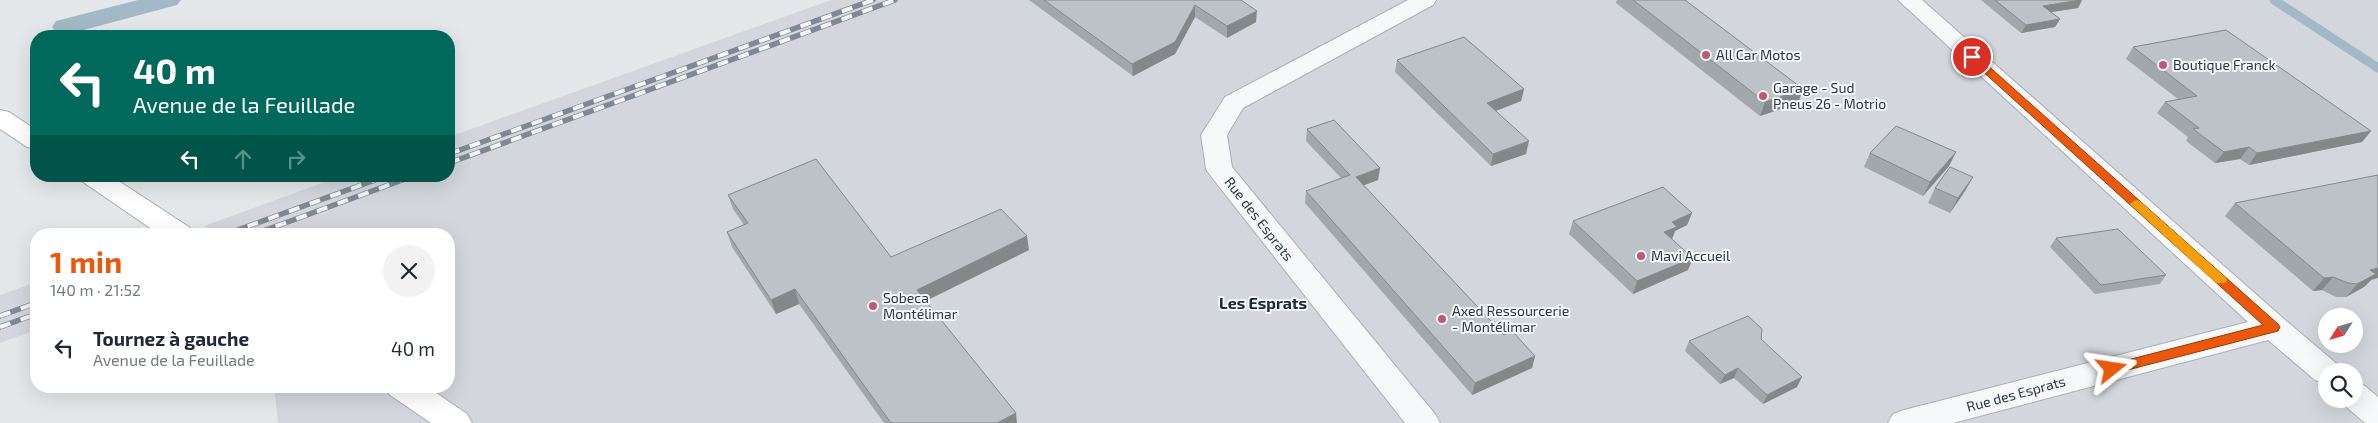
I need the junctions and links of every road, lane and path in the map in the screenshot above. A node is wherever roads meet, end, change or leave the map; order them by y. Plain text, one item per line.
1 (1425, 0) edge
2 (1909, 0) edge
3 (0, 118) edge
4 (30, 137) edge
5 (101, 182) edge
6 (170, 228) edge
7 (2273, 327) junction
8 (2318, 365) edge
9 (411, 393) edge
10 (2363, 402) edge
11 (2378, 415) edge
12 (456, 423) edge
13 (1424, 423) edge
14 (1904, 423) edge

1 - 13 street, Rue des Esprats
2 - 7 street
3 - 4 main road
5 - 6 main road
7 - 8 street
7 - 14 street, Rue des Esprats
9 - 12 main road
10 - 11 street

